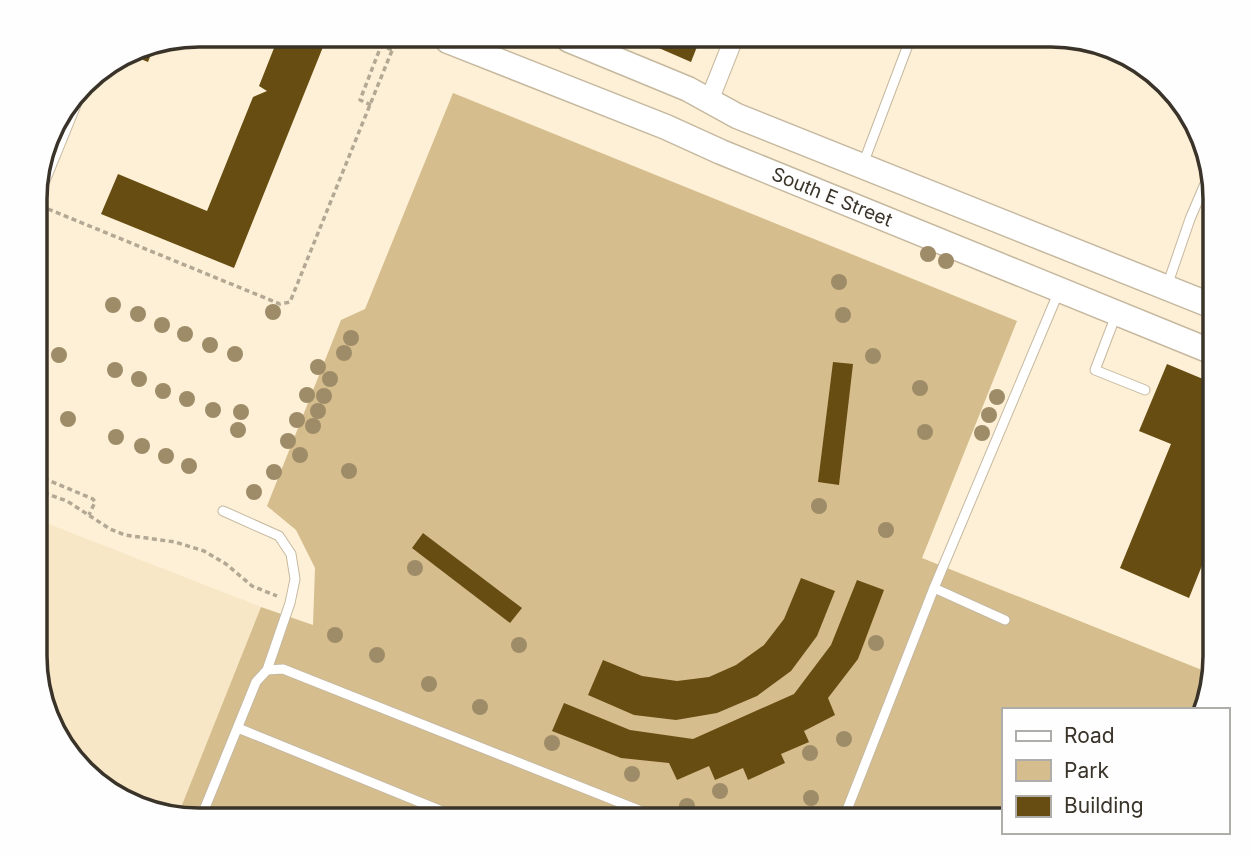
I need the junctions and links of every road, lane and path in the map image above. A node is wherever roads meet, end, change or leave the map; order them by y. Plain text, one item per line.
1 (730, 47) edge
2 (907, 47) edge
3 (380, 48) edge
4 (386, 48) edge
5 (465, 48) edge
6 (587, 48) edge
7 (393, 50) joint
8 (709, 101) junction
9 (371, 105) junction
10 (70, 121) edge
11 (51, 166) edge
12 (863, 166) junction
13 (1202, 190) edge
14 (47, 209) dead end
15 (1166, 288) junction
16 (1060, 289) junction
17 (1202, 302) edge
18 (1117, 313) junction
19 (1202, 348) edge
20 (1145, 390) dead end
21 (47, 480) edge
22 (47, 494) edge
23 (223, 510) dead end
24 (89, 515) junction
25 (934, 588) junction
26 (277, 596) dead end
27 (1005, 620) dead end
28 (267, 670) junction
29 (238, 728) junction
30 (632, 807) edge
31 (848, 807) edge
32 (205, 808) edge
33 (434, 808) edge

1 - 8 street
2 - 12 lane
3 - 9 path
4 - 7 path
5 - 16 main road, South E Street
6 - 8 main road, South E Street
7 - 9 path
8 - 12 main road, South E Street
9 - 14 path
10 - 11 lane
12 - 15 main road, South E Street
13 - 15 lane
15 - 17 main road, South E Street
16 - 18 main road, South E Street
16 - 25 lane
18 - 19 main road, South E Street
18 - 20 lane
21 - 24 path
22 - 24 path
23 - 28 lane
24 - 26 path
25 - 27 lane
25 - 31 lane
28 - 29 lane
28 - 30 lane
29 - 32 lane
29 - 33 lane

